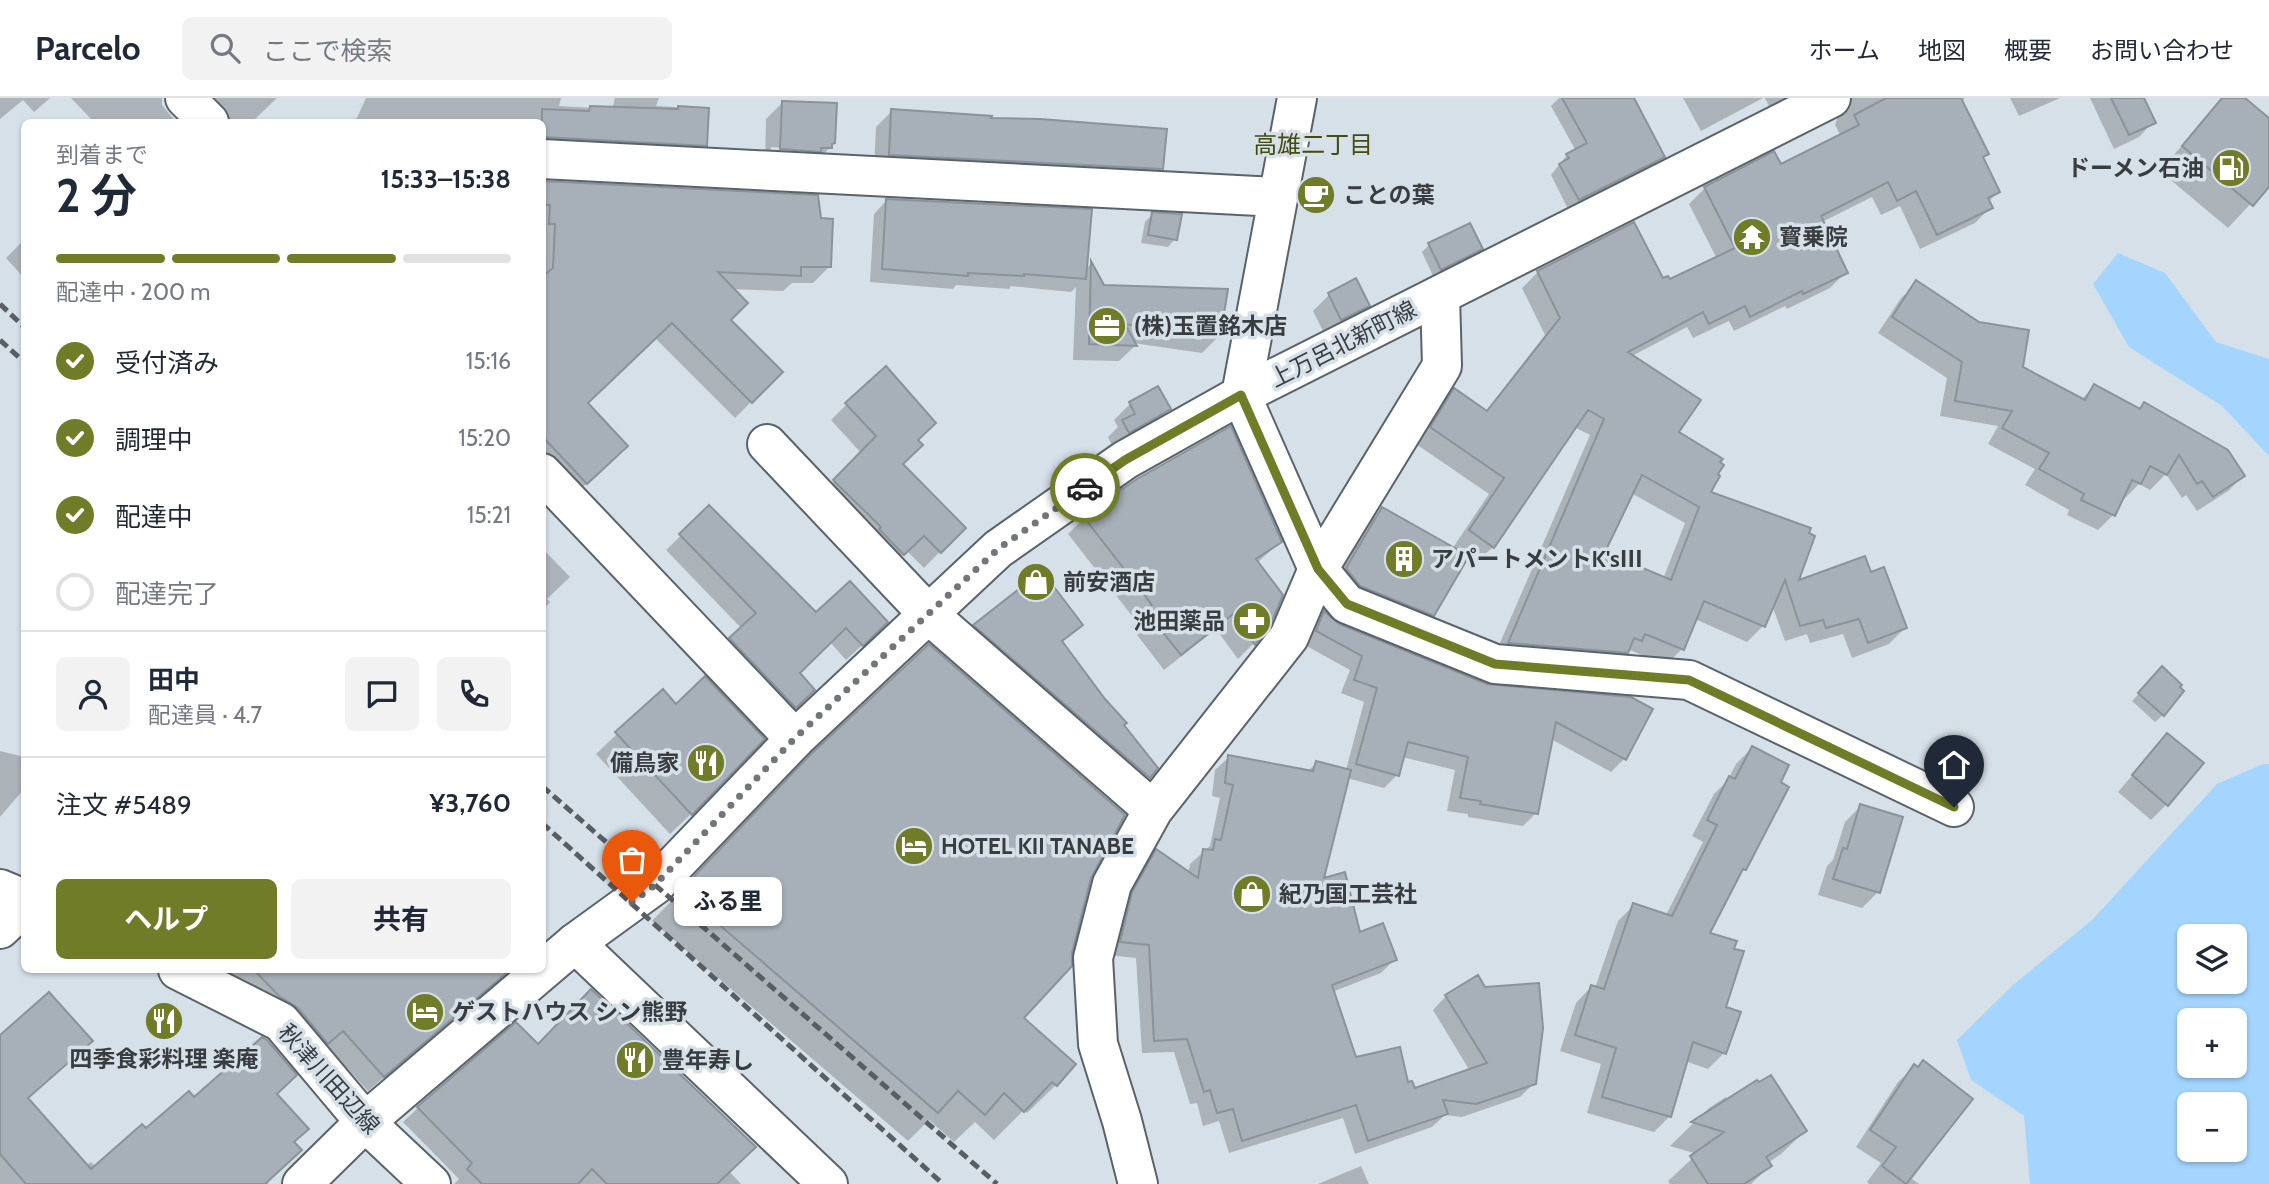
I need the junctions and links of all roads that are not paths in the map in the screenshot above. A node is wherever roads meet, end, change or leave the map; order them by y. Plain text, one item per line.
1 (185, 98) edge
2 (1831, 98) edge
3 (1295, 100) edge
4 (206, 119) edge
5 (546, 159) edge
6 (1278, 197) junction
7 (1440, 295) junction
8 (1241, 395) junction
9 (767, 443) dead end
10 (546, 477) edge
11 (1318, 569) junction
12 (928, 614) junction
13 (795, 738) junction
14 (1954, 807) dead end
15 (1153, 810) junction
16 (0, 889) edge
17 (21, 898) edge
18 (21, 909) edge
19 (0, 929) edge
20 (575, 943) junction
21 (546, 968) edge
22 (184, 973) edge
23 (540, 973) edge
24 (365, 1122) junction
25 (816, 1180) edge
26 (302, 1184) edge
27 (431, 1184) edge
28 (1138, 1184) edge

1 - 4 street
2 - 7 street, 上万呂北新町線
3 - 6 street
5 - 6 street
6 - 8 street
7 - 8 street, 上万呂北新町線
7 - 11 street
8 - 11 street
8 - 12 street, 上万呂北新町線
9 - 12 street
10 - 13 street
11 - 14 street
11 - 15 street
12 - 13 street, 上万呂北新町線
12 - 15 street
13 - 20 street, 上万呂北新町線
15 - 28 street
16 - 17 street
18 - 19 street
20 - 21 street, 上万呂北新町線
20 - 25 street
22 - 24 street, 秋津川田辺線
23 - 24 street, 上万呂北新町線
24 - 26 street, 上万呂北新町線
24 - 27 street, 秋津川田辺線

